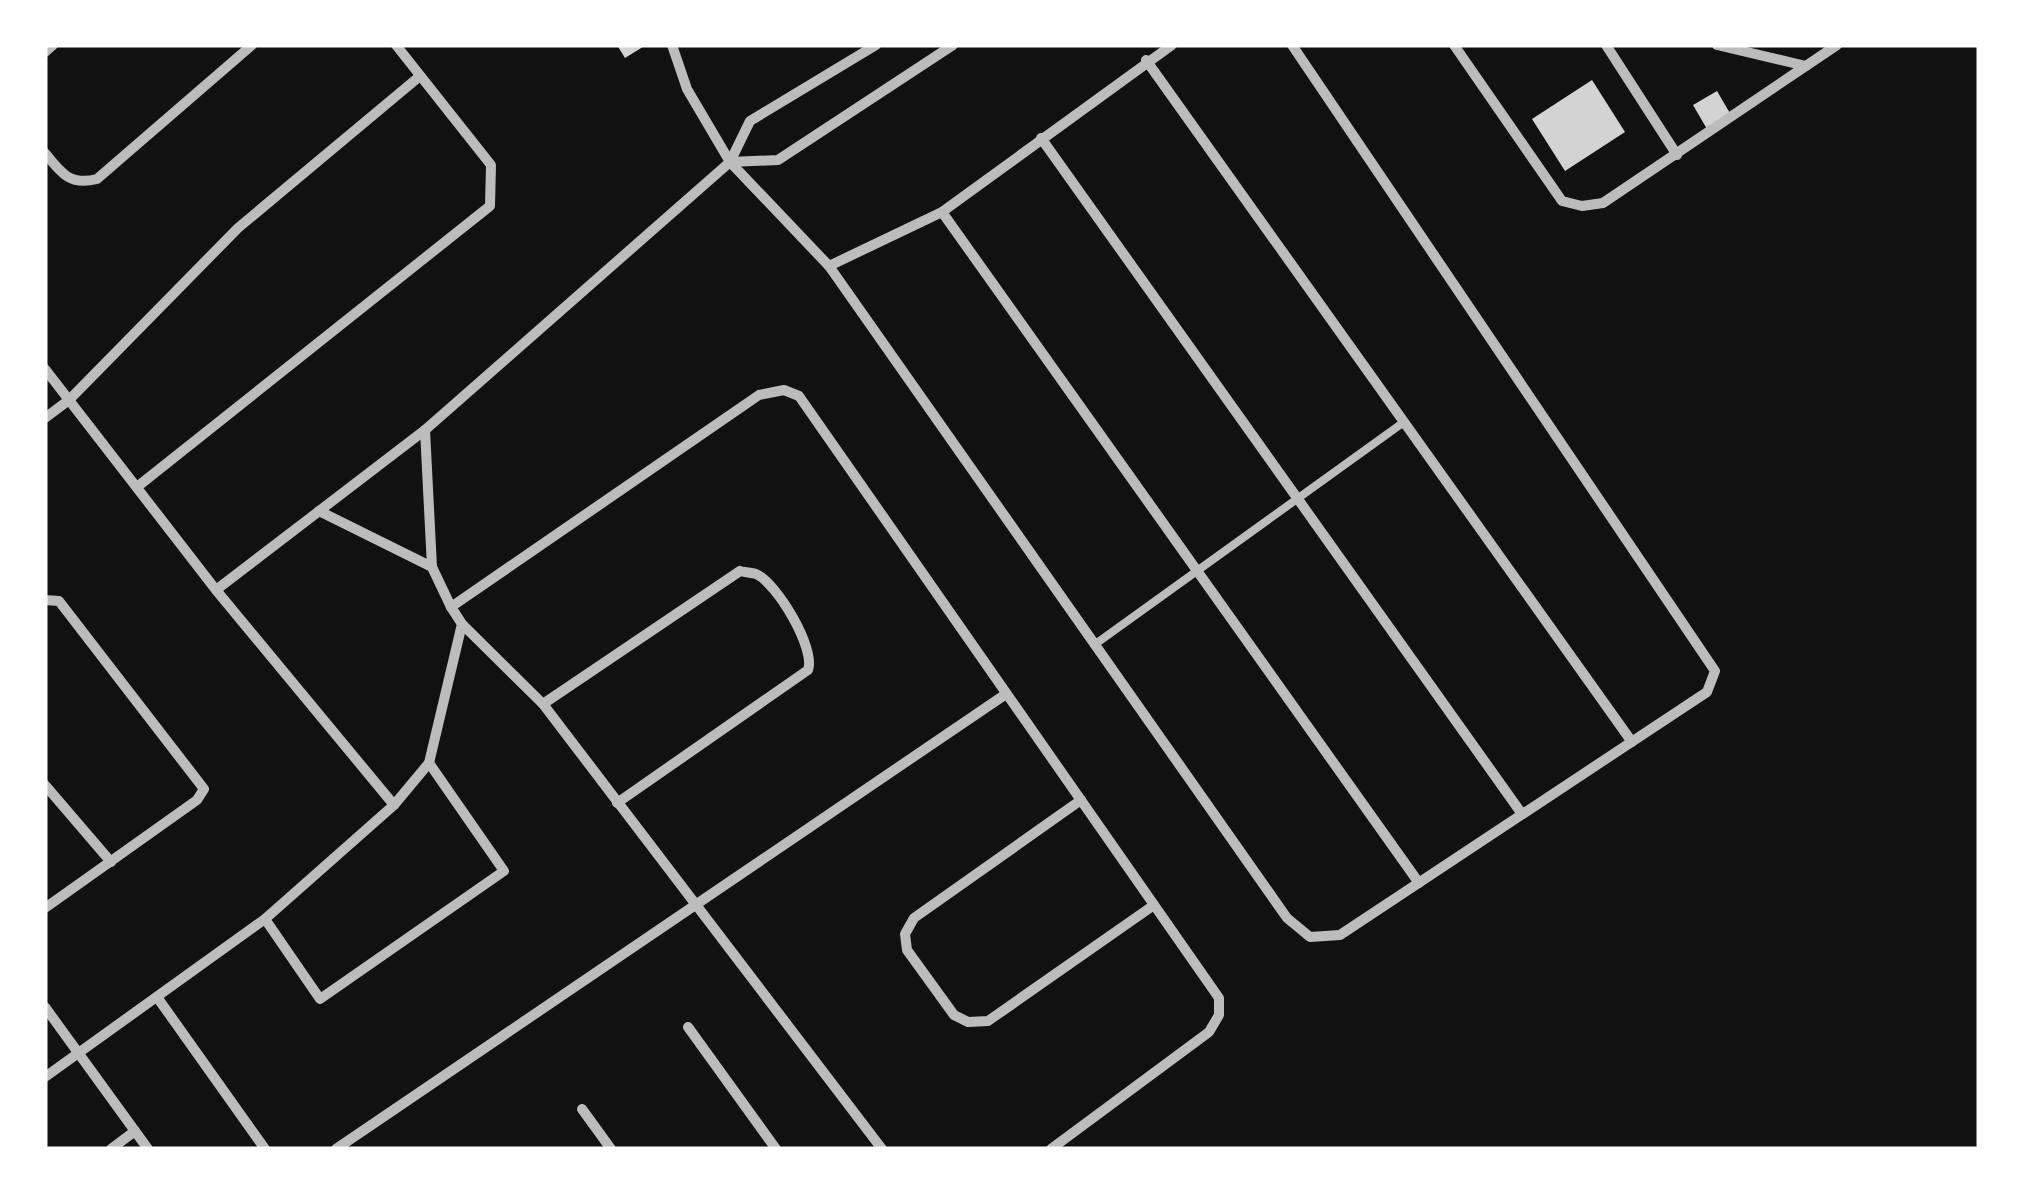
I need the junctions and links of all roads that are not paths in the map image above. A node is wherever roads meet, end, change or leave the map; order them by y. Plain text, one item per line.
1 (53, 45) edge
2 (252, 45) edge
3 (396, 45) edge
4 (672, 45) edge
5 (876, 45) edge
6 (952, 45) edge
7 (1172, 45) edge
8 (1292, 45) edge
9 (1454, 45) edge
10 (1606, 45) edge
11 (1717, 45) edge
12 (1838, 45) edge
13 (45, 52) edge
14 (1146, 60) junction
15 (1806, 66) junction
16 (420, 76) junction
17 (1041, 138) junction
18 (45, 154) edge
19 (1678, 155) junction
20 (730, 162) junction
21 (942, 212) junction
22 (828, 266) junction
23 (45, 369) edge
24 (69, 400) junction
25 (45, 418) edge
26 (1404, 422) junction
27 (425, 430) junction
28 (137, 487) junction
29 (1298, 498) junction
30 (319, 511) junction
31 (432, 567) junction
32 (1198, 571) junction
33 (216, 590) junction
34 (45, 600) edge
35 (450, 607) junction
36 (462, 624) junction
37 (1094, 645) junction
38 (1006, 694) junction
39 (543, 704) junction
40 (1632, 742) junction
41 (428, 763) junction
42 (45, 785) edge
43 (1081, 800) junction
44 (618, 803) junction
45 (394, 805) junction
46 (1522, 814) junction
47 (110, 862) junction
48 (1419, 883) junction
49 (1154, 905) junction
50 (697, 907) junction
51 (45, 908) edge
52 (265, 919) junction
53 (158, 997) junction
54 (45, 1007) edge
55 (688, 1026) dead end
56 (78, 1054) junction
57 (45, 1077) edge
58 (582, 1109) dead end
59 (134, 1131) junction
60 (111, 1149) edge
61 (148, 1149) edge
62 (265, 1149) edge
63 (336, 1149) edge
64 (610, 1149) edge
65 (776, 1149) edge
66 (882, 1149) edge
67 (1051, 1149) edge

1 - 13 street
2 - 18 street
3 - 16 street
4 - 20 street
5 - 20 street
6 - 20 street
7 - 14 street
8 - 40 street
9 - 19 street
10 - 19 street
11 - 15 street
12 - 15 street
14 - 17 street
14 - 26 street
15 - 19 street
16 - 24 street
16 - 28 street
17 - 21 street
17 - 29 street
20 - 22 street
20 - 27 street
21 - 22 street
21 - 32 street
22 - 37 street
23 - 24 street
24 - 25 street
24 - 28 street
26 - 29 lane
26 - 40 street
27 - 30 street
27 - 31 street
28 - 33 street
29 - 32 lane
29 - 46 street
30 - 31 street
30 - 33 street
31 - 35 street
32 - 37 lane
32 - 48 street
33 - 45 street
34 - 47 street
35 - 36 street
35 - 38 street
36 - 39 street
36 - 41 street
37 - 48 street
38 - 43 street
38 - 50 street
39 - 44 street
39 - 44 street
40 - 46 street
41 - 45 street
41 - 52 street
42 - 47 street
43 - 49 street
43 - 49 street
44 - 50 street
45 - 52 street
46 - 48 street
47 - 51 street
49 - 67 street
50 - 63 street
50 - 66 street
52 - 53 street
53 - 56 street
53 - 62 street
54 - 56 street
55 - 65 street
56 - 57 street
56 - 59 street
58 - 64 street
59 - 60 street
59 - 61 street

